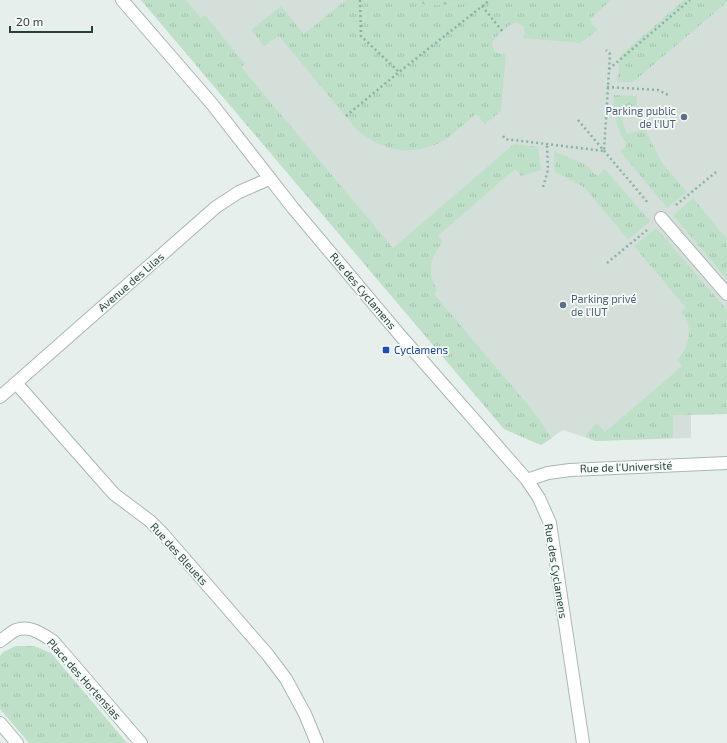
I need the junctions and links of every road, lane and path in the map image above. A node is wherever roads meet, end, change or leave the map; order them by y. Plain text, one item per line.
1 (122, 0) edge
2 (360, 0) edge
3 (490, 0) edge
4 (690, 0) edge
5 (482, 6) junction
6 (503, 32) dead end
7 (606, 50) dead end
8 (608, 69) junction
9 (399, 72) junction
10 (607, 87) junction
11 (670, 96) dead end
12 (346, 116) dead end
13 (578, 120) dead end
14 (503, 136) dead end
15 (546, 143) junction
16 (604, 151) junction
17 (270, 179) junction
18 (543, 187) dead end
19 (661, 218) joint
20 (727, 294) edge
21 (16, 383) junction
22 (0, 397) edge
23 (727, 463) edge
24 (527, 480) junction
25 (0, 641) edge
26 (0, 723) edge
27 (17, 743) edge
28 (141, 743) edge
29 (317, 743) edge
30 (583, 743) edge

1 - 17 street, Rue des Cyclamens
2 - 9 path
3 - 5 path
4 - 8 path
5 - 6 path
5 - 9 path
7 - 8 path
8 - 10 path
9 - 12 path
10 - 11 path
10 - 16 path
13 - 16 path
14 - 15 path
15 - 16 path
15 - 18 path
16 - 19 path
17 - 21 street, Avenue des Lilas
17 - 24 street, Rue des Cyclamens
19 - 20 street
21 - 22 street, Avenue des Lilas
21 - 29 street, Rue des Bleuets
23 - 24 street, Rue de l'Université
24 - 30 street, Rue des Cyclamens
25 - 28 street, Place des Hortensias
26 - 27 street

